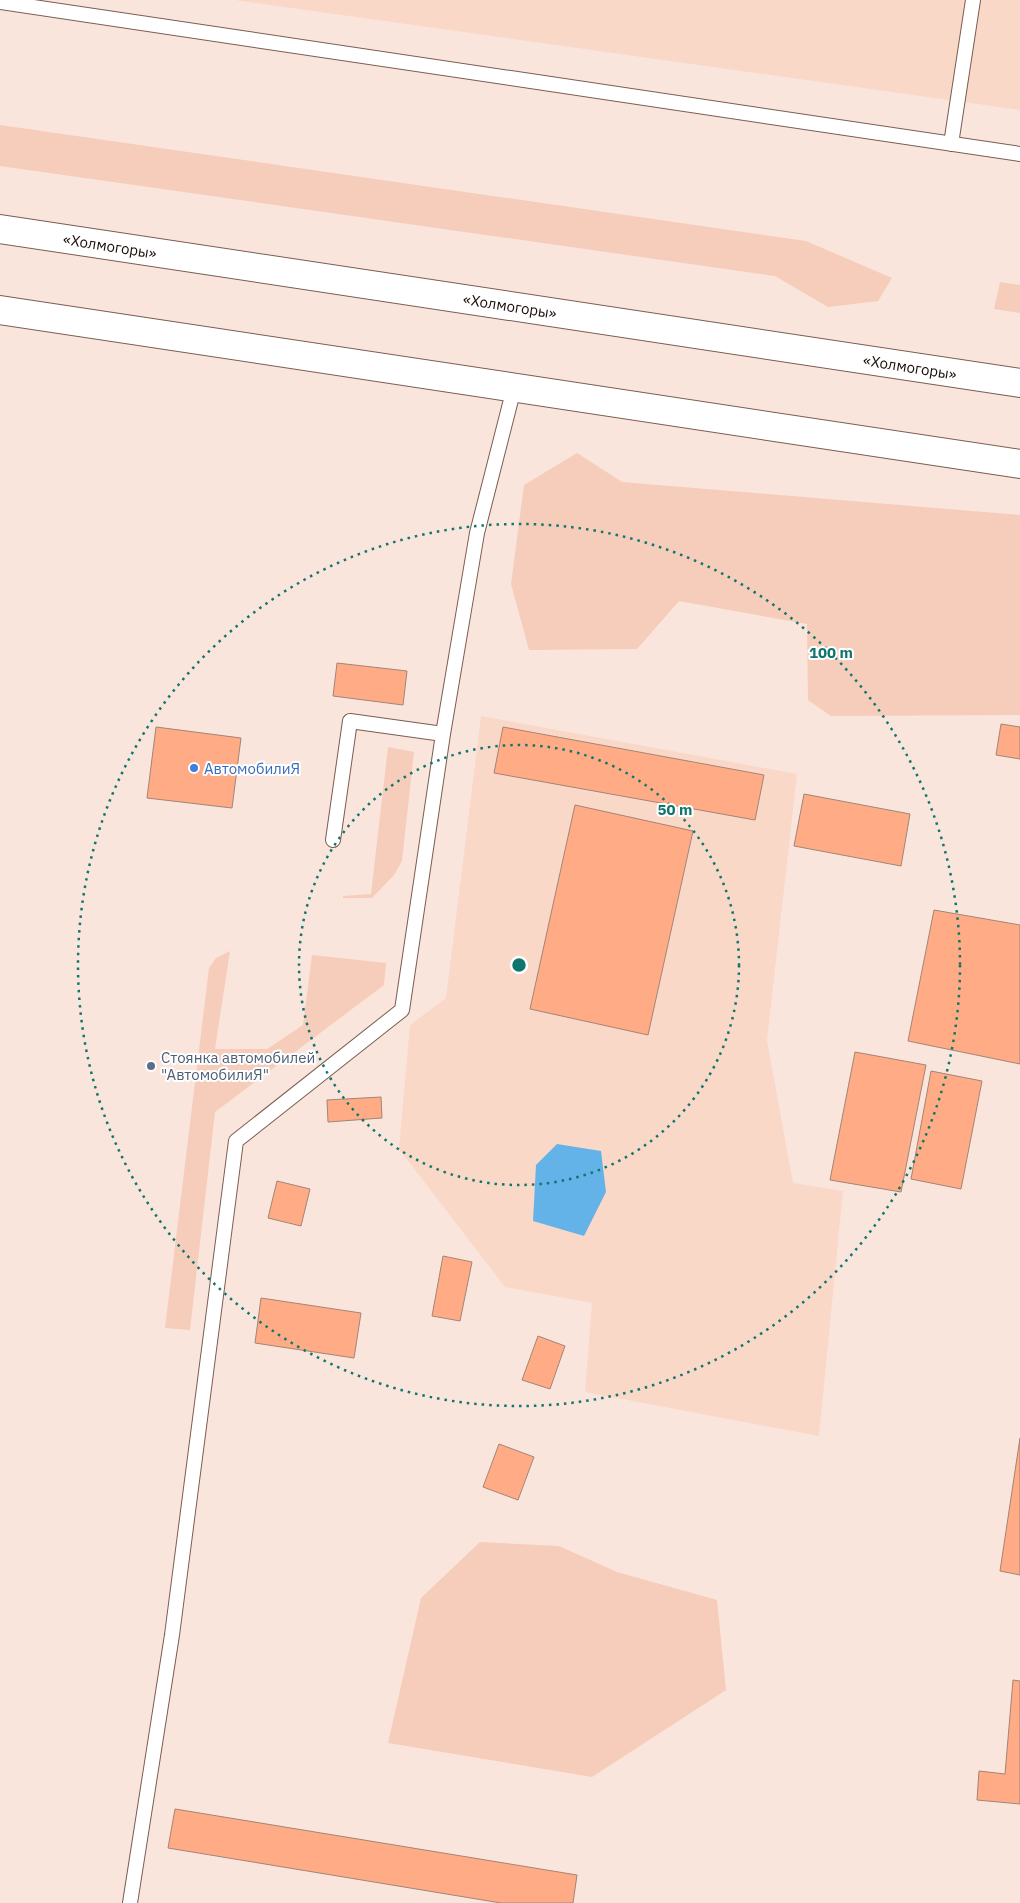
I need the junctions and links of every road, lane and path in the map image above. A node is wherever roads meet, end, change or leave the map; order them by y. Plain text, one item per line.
1 (972, 0) edge
2 (0, 2) edge
3 (951, 144) junction
4 (1020, 154) edge
5 (0, 229) edge
6 (0, 310) edge
7 (1020, 383) edge
8 (514, 388) junction
9 (1020, 464) edge
10 (443, 734) junction
11 (332, 840) dead end
12 (130, 1903) edge

1 - 3 lane
2 - 3 lane
3 - 4 lane
5 - 7 highway, «Холмогоры»
6 - 8 highway
8 - 9 highway
8 - 10 lane
10 - 11 lane
10 - 12 lane

